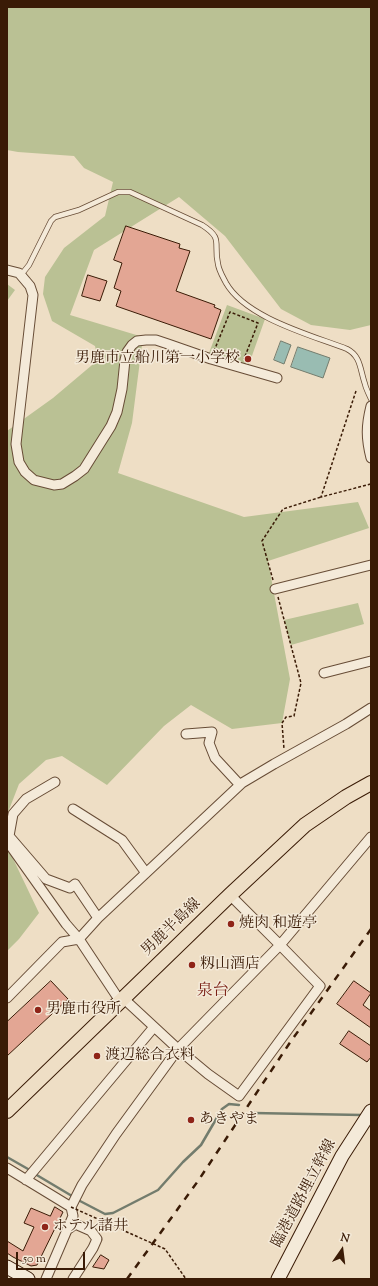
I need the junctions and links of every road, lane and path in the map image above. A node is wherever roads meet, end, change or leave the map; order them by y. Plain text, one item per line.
1 (7, 270) edge
2 (21, 275) junction
3 (211, 359) junction
4 (240, 367) junction
5 (277, 378) dead end
6 (356, 391) dead end
7 (371, 399) edge
8 (371, 406) edge
9 (371, 458) edge
10 (371, 484) edge
11 (321, 497) junction
12 (371, 565) edge
13 (276, 589) junction
14 (371, 661) edge
15 (324, 673) dead end
16 (371, 708) edge
17 (186, 734) dead end
18 (285, 758) junction
19 (55, 782) dead end
20 (371, 783) edge
21 (240, 785) junction
22 (73, 809) dead end
23 (371, 837) edge
24 (7, 841) edge
25 (146, 873) junction
26 (230, 896) junction
27 (98, 918) junction
28 (79, 939) junction
29 (280, 945) junction
30 (7, 998) edge
31 (122, 999) junction
32 (154, 1027) junction
33 (178, 1049) junction
34 (7, 1111) edge
35 (371, 1111) edge
36 (7, 1168) edge
37 (26, 1180) junction
38 (71, 1207) junction
39 (67, 1230) junction
40 (7, 1267) edge
41 (28, 1279) edge
42 (46, 1279) edge
43 (73, 1279) edge
44 (186, 1279) edge
45 (278, 1279) edge

1 - 2 street
2 - 3 street
2 - 7 lane
3 - 4 street
3 - 4 path
4 - 5 street
6 - 11 path
8 - 9 street
10 - 11 path
11 - 13 path
12 - 13 street
13 - 18 path
14 - 15 street
16 - 18 street
17 - 21 street
18 - 21 street
19 - 27 street
20 - 26 main road, 男鹿半島線
21 - 25 street
22 - 25 street
23 - 29 street
24 - 28 street
25 - 27 street
26 - 29 street
26 - 31 main road, 男鹿半島線
27 - 28 street
28 - 30 street
28 - 31 street
29 - 33 street
29 - 33 street
31 - 32 street
31 - 34 main road, 男鹿半島線
32 - 33 street
32 - 37 street
33 - 38 street
35 - 45 street, 臨港道路埋立幹線
36 - 37 street
37 - 38 street
38 - 39 street
38 - 44 path, bridge
39 - 42 street
39 - 43 street
40 - 41 street

